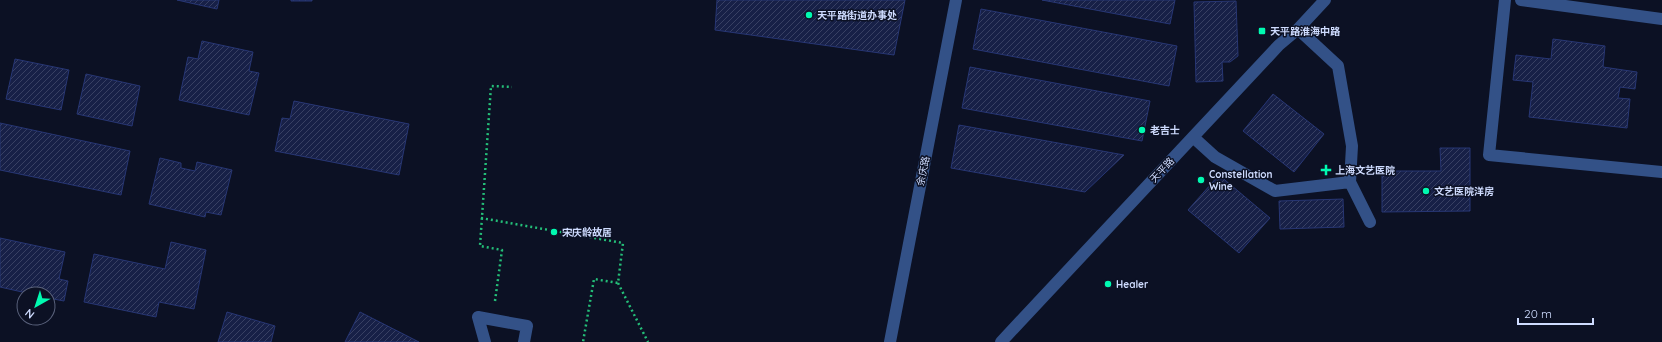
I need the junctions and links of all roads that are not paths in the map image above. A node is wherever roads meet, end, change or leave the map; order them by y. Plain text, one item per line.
1 (956, 0) edge
2 (1325, 0) edge
3 (1504, 0) edge
4 (1521, 0) edge
5 (1662, 18) edge
6 (1298, 29) junction
7 (1192, 137) junction
8 (1662, 172) edge
9 (1350, 182) junction
10 (1370, 222) dead end
11 (485, 342) edge
12 (524, 342) edge
13 (890, 342) edge
14 (1001, 342) edge

1 - 13 street, 余庆路
2 - 6 street, 天平路
3 - 8 street
4 - 5 street
6 - 7 street, 天平路
6 - 9 street
7 - 9 street
7 - 14 street, 天平路
9 - 10 street
11 - 12 street

